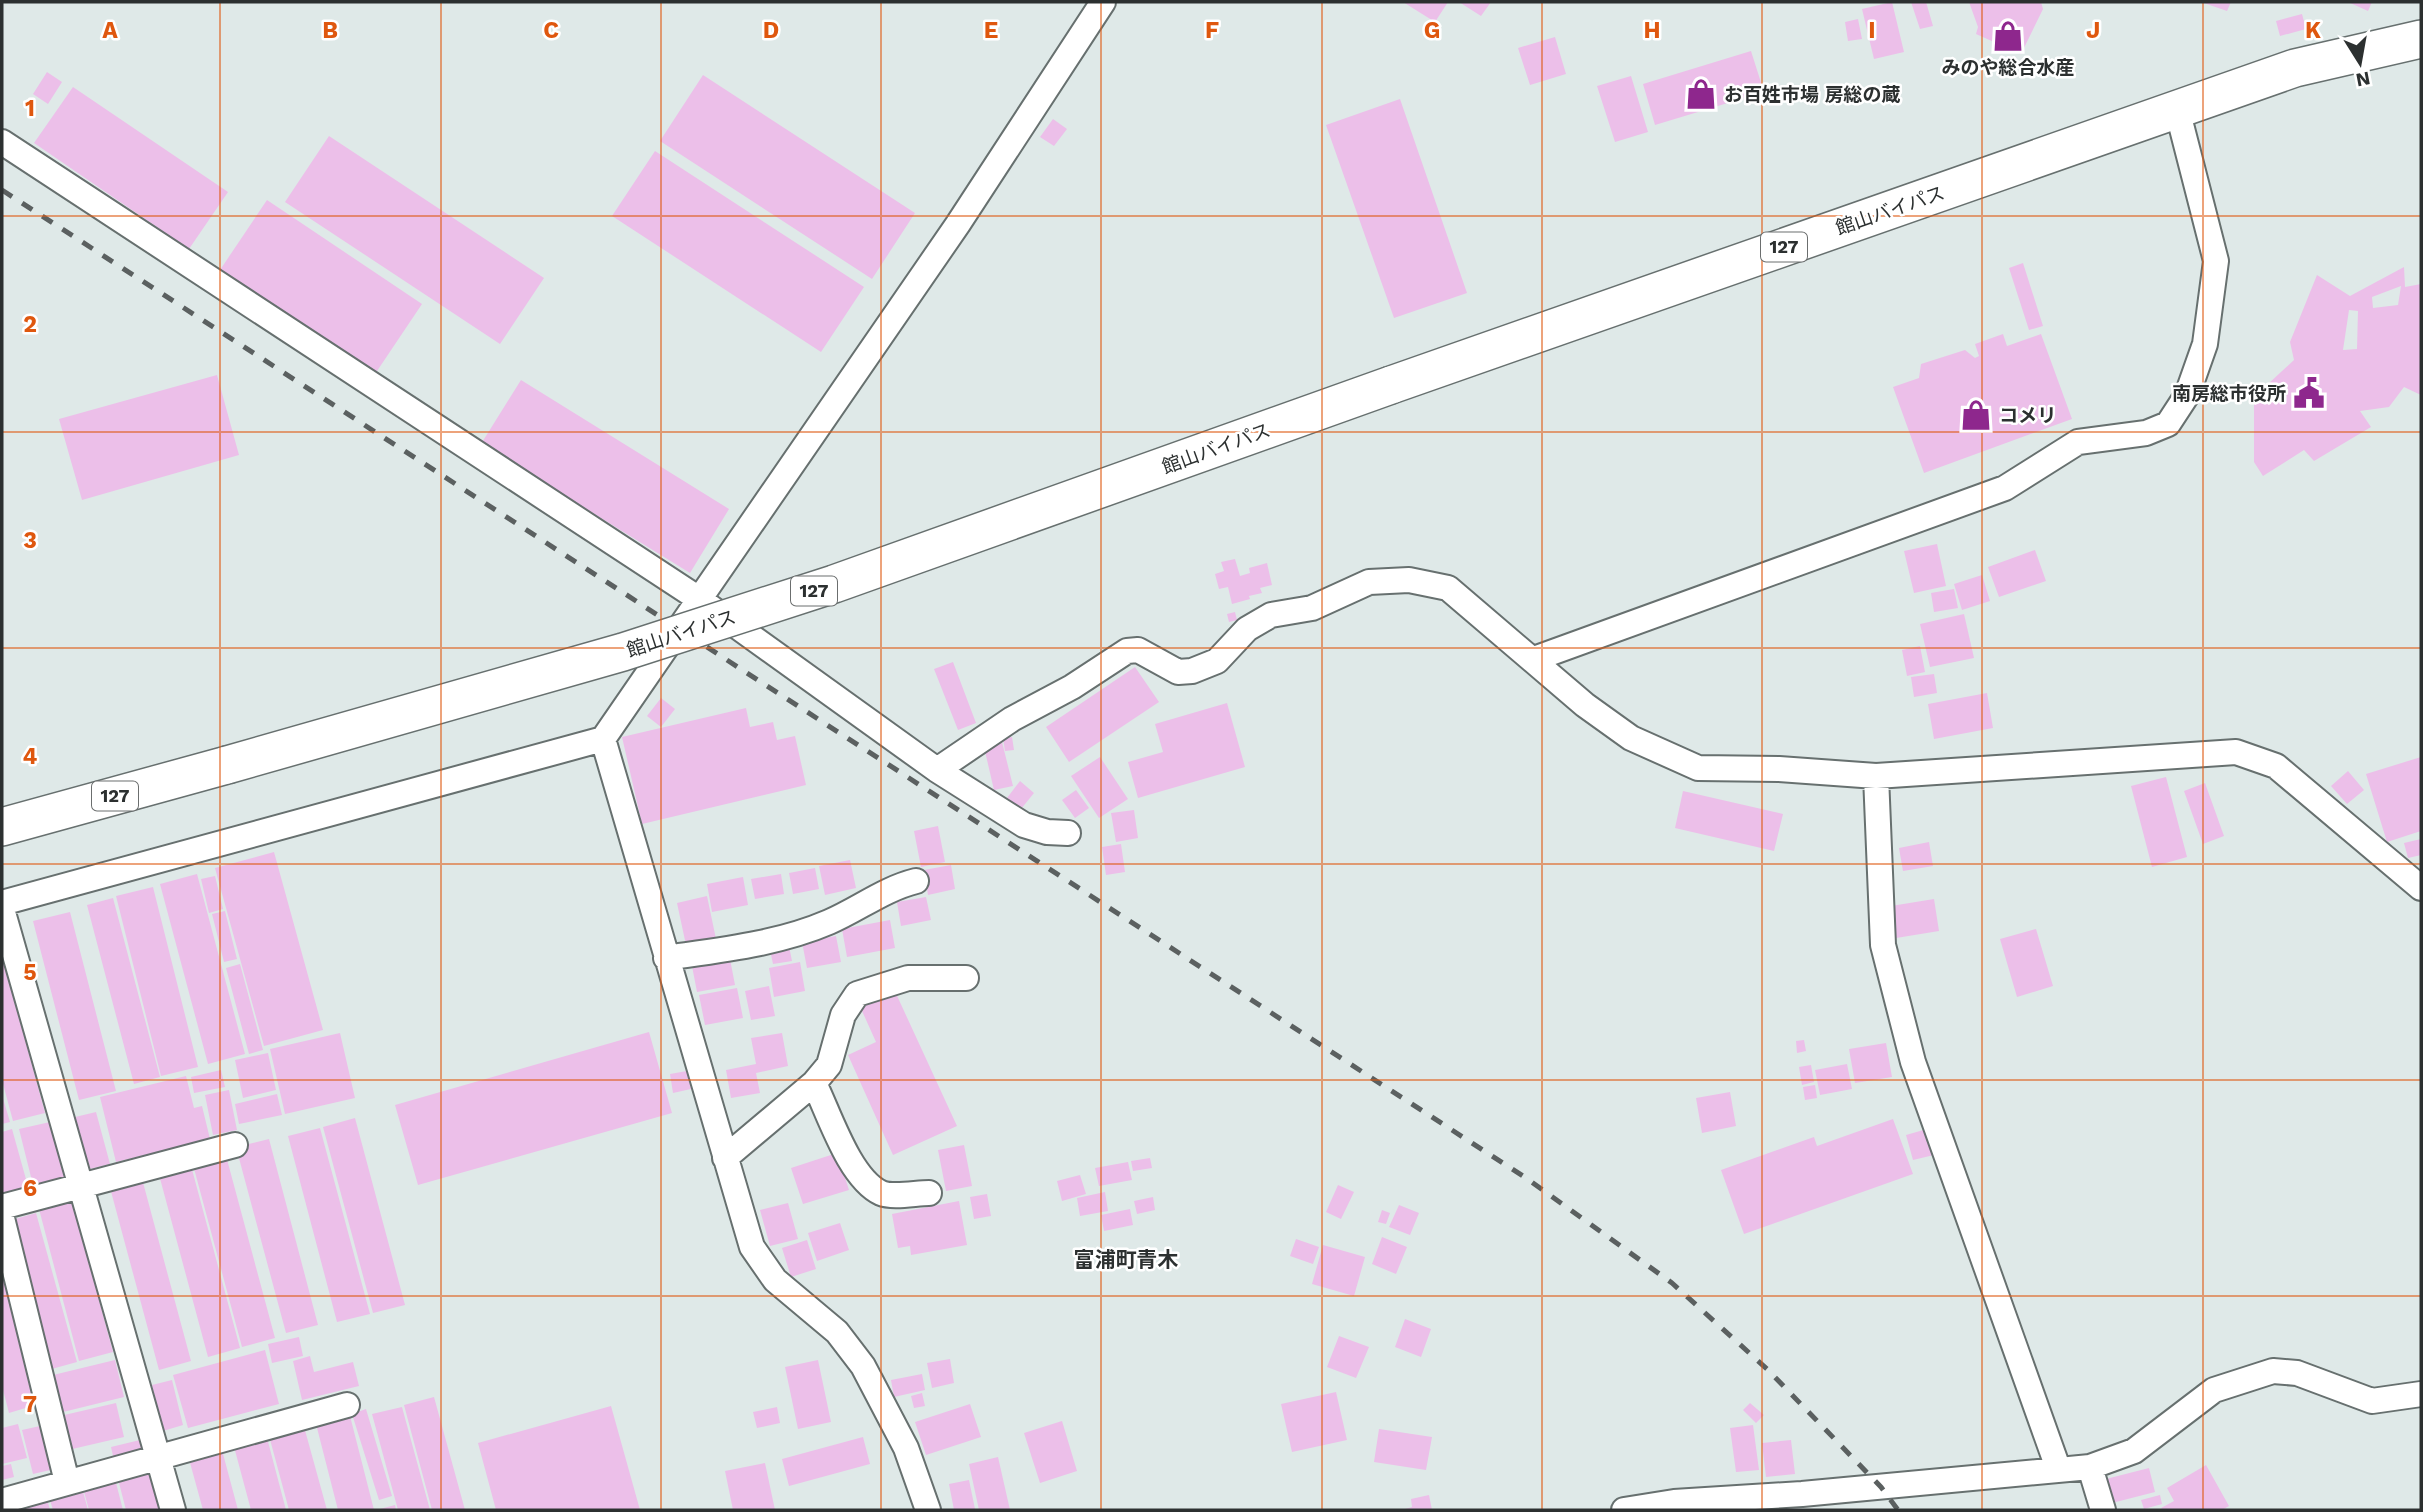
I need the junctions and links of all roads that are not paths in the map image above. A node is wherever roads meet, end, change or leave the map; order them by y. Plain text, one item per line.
1 (1103, 2) edge
2 (2421, 39) edge
3 (2177, 110) junction
4 (2, 142) edge
5 (699, 599) junction
6 (1534, 659) junction
7 (603, 739) junction
8 (937, 770) junction
9 (1876, 776) junction
10 (2, 827) edge
11 (1068, 833) dead end
12 (916, 881) dead end
13 (2421, 888) edge
14 (2, 903) edge
15 (2, 909) edge
16 (666, 958) junction
17 (966, 978) dead end
18 (814, 1083) junction
19 (235, 1145) dead end
20 (725, 1158) junction
21 (80, 1186) junction
22 (929, 1193) dead end
23 (2, 1207) edge
24 (2, 1219) edge
25 (2421, 1394) edge
26 (347, 1405) dead end
27 (157, 1456) junction
28 (2090, 1467) junction
29 (2058, 1468) junction
30 (67, 1482) junction
31 (2, 1501) edge
32 (1675, 1506) edge
33 (173, 1510) edge
34 (928, 1510) edge
35 (1625, 1510) edge
36 (2103, 1510) edge

1 - 5 street
2 - 3 highway, 館山バイパス / 127
3 - 6 street
3 - 10 highway, 館山バイパス / 127, bridge
4 - 5 street
5 - 7 street
5 - 8 street
6 - 8 street
6 - 9 street
7 - 14 street
7 - 16 street
8 - 11 street
9 - 13 street
9 - 29 street
12 - 16 street
15 - 21 street
16 - 20 street
17 - 18 street
18 - 20 street
18 - 22 street
19 - 21 street
20 - 34 street
21 - 23 street
21 - 27 street
24 - 30 street
25 - 28 street
26 - 27 street
27 - 30 street
27 - 33 street
28 - 29 street
28 - 36 street
29 - 32 street
30 - 31 street
32 - 35 street

